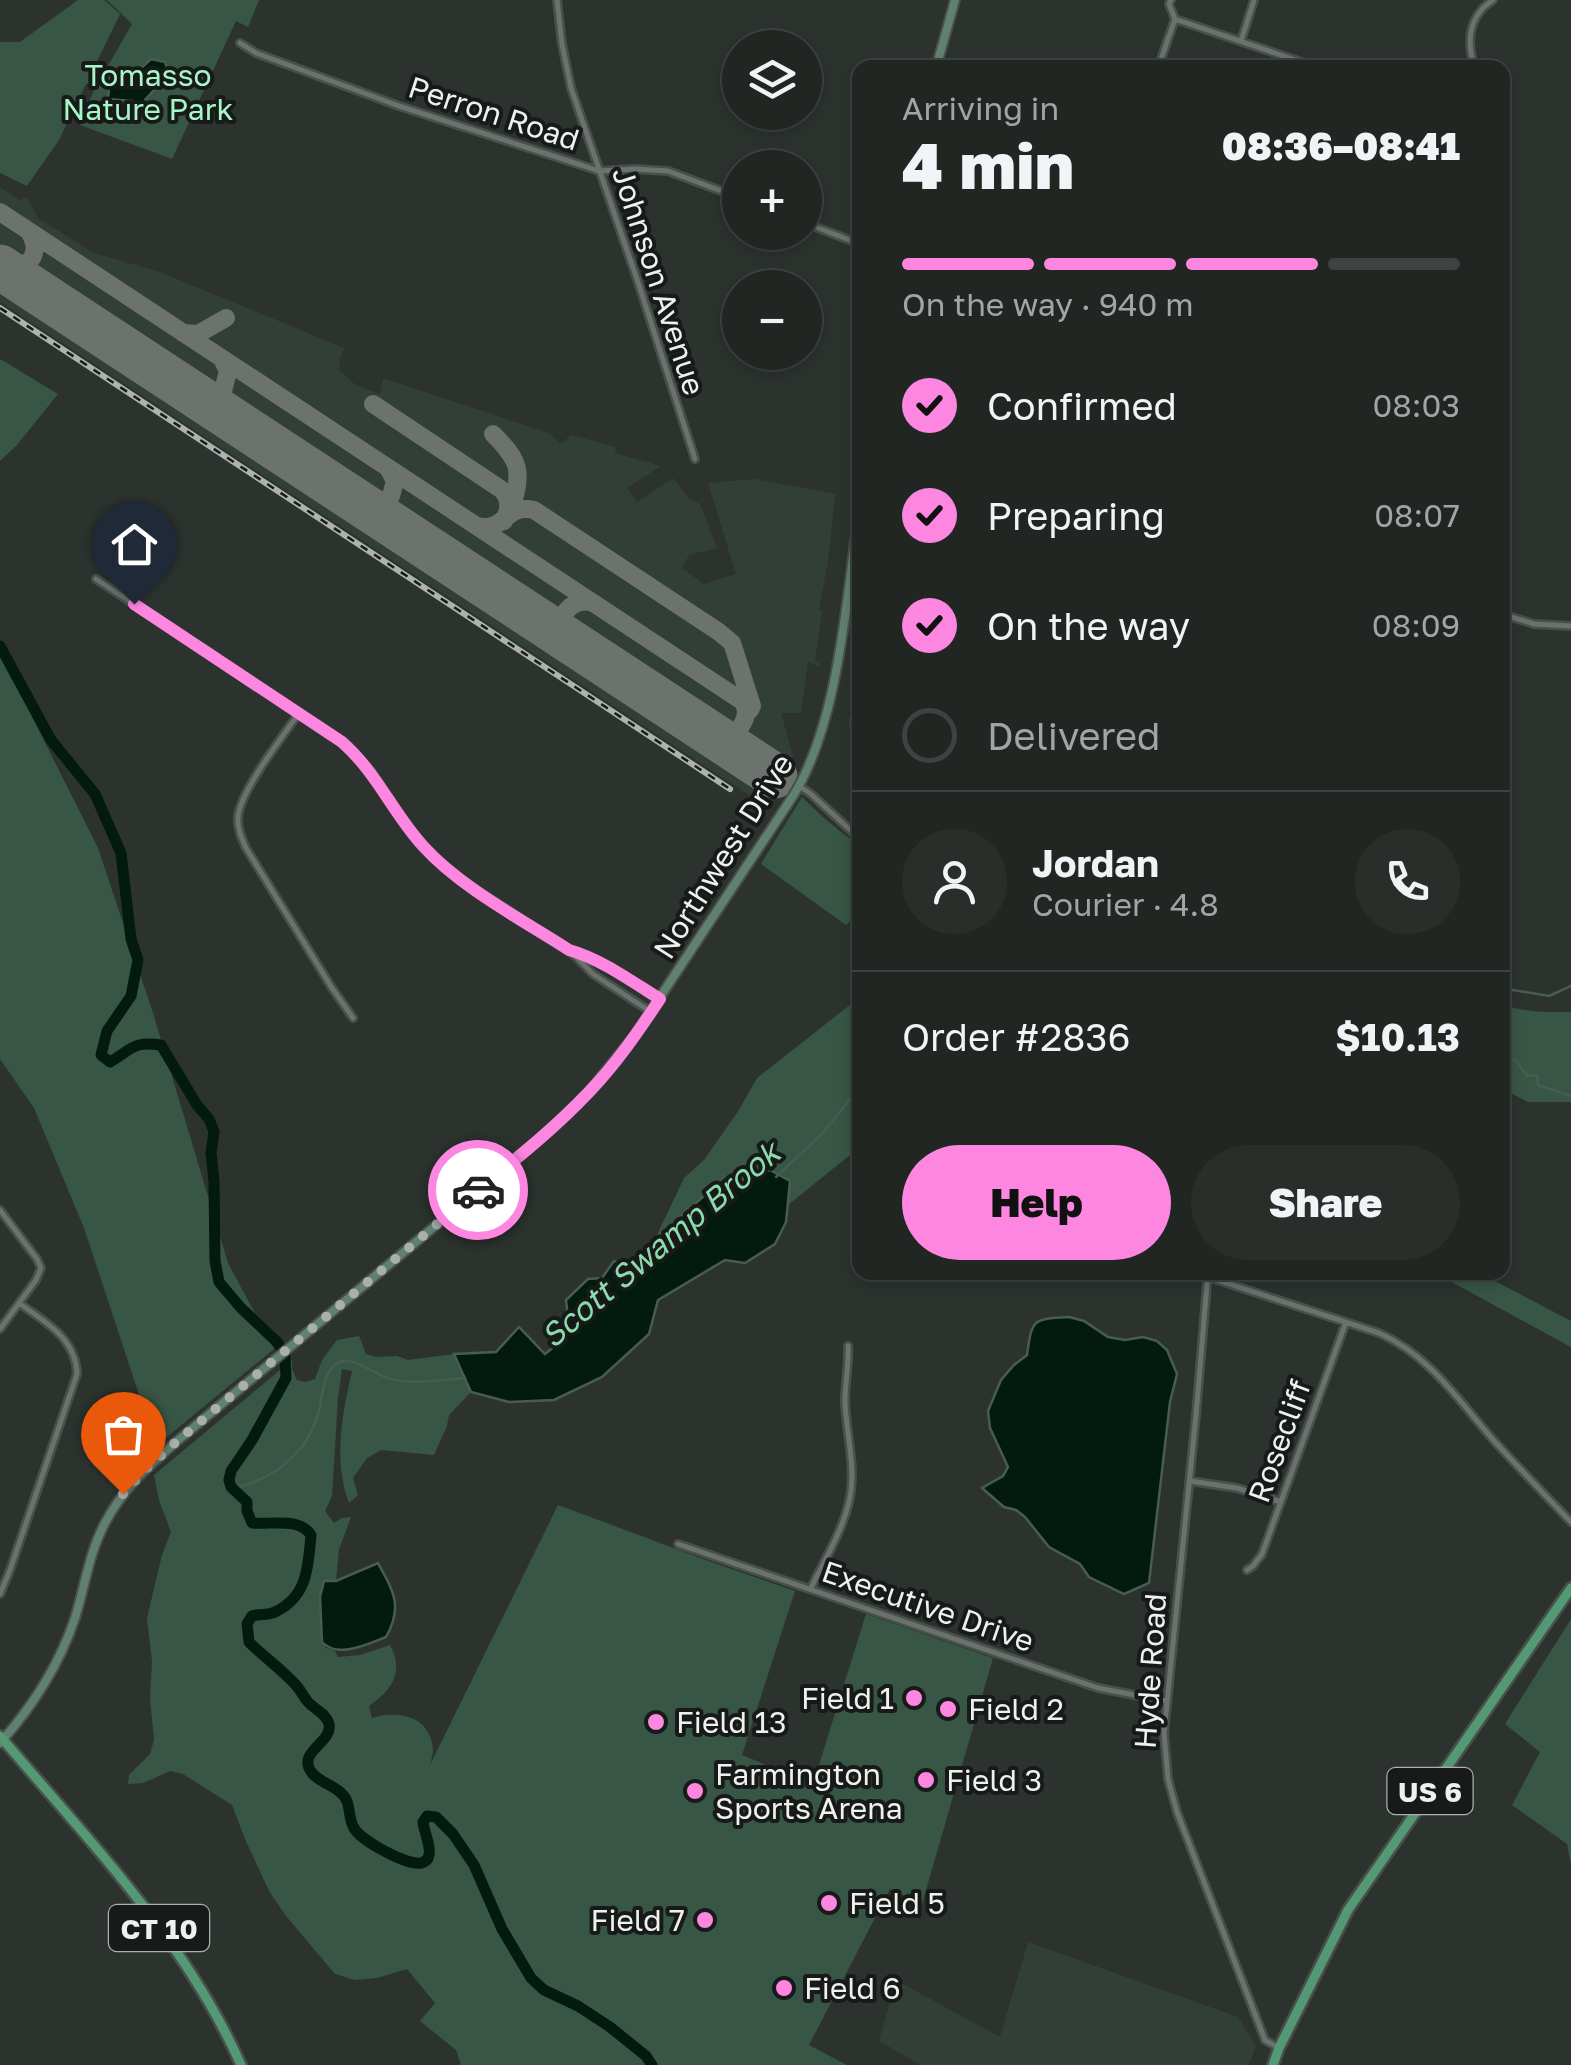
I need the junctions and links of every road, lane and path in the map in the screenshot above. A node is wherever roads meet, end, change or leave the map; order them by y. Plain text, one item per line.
1 (557, 0) edge
2 (956, 0) edge
3 (1170, 0) edge
4 (1254, 0) edge
5 (1493, 0) edge
6 (1175, 20) junction
7 (1241, 42) junction
8 (240, 43) dead end
9 (938, 60) edge
10 (1161, 60) edge
11 (1295, 60) edge
12 (1473, 60) edge
13 (599, 170) junction
14 (722, 191) edge
15 (822, 229) edge
16 (852, 241) edge
17 (695, 459) dead end
18 (852, 557) edge
19 (96, 579) dead end
20 (1510, 616) edge
21 (1571, 626) edge
22 (299, 712) junction
23 (799, 786) junction
24 (852, 832) edge
25 (569, 950) junction
26 (660, 999) junction
27 (651, 1012) junction
28 (353, 1018) dead end
29 (0, 1210) edge
30 (1208, 1280) edge
31 (1223, 1280) edge
32 (19, 1302) junction
33 (1346, 1322) junction
34 (0, 1329) edge
35 (848, 1346) dead end
36 (1190, 1482) junction
37 (1281, 1502) junction
38 (1571, 1522) edge
39 (678, 1544) dead end
40 (1247, 1570) dead end
41 (811, 1588) junction
42 (1571, 1588) edge
43 (0, 1594) edge
44 (1166, 1702) junction
45 (1, 1740) edge
46 (1279, 2048) junction
47 (241, 2065) edge
48 (1273, 2065) edge

1 - 13 street, Johnson Avenue
2 - 9 main road
3 - 6 street
4 - 7 street
5 - 12 street
6 - 7 street
6 - 10 street
7 - 11 street
8 - 13 street, Perron Road
13 - 14 street, Perron Road
13 - 17 street, Johnson Avenue
15 - 16 street
18 - 23 main road, Northwest Drive
19 - 22 street
20 - 21 street
22 - 25 street
22 - 28 street
23 - 24 street
23 - 26 main road, Northwest Drive
25 - 26 street
25 - 27 street
26 - 27 main road, Northwest Drive
27 - 45 main road, Northwest Drive
29 - 32 street
30 - 36 street, Hyde Road
31 - 33 street
32 - 34 street
32 - 43 street
33 - 37 street, Rosecliff
33 - 38 street
35 - 41 street
36 - 37 street
36 - 44 street, Hyde Road
37 - 40 street, Rosecliff
39 - 41 street, Executive Drive
41 - 44 street, Executive Drive
42 - 46 highway, US 6
44 - 46 street, Hyde Road
45 - 47 highway, CT 10
46 - 48 highway, US 6

